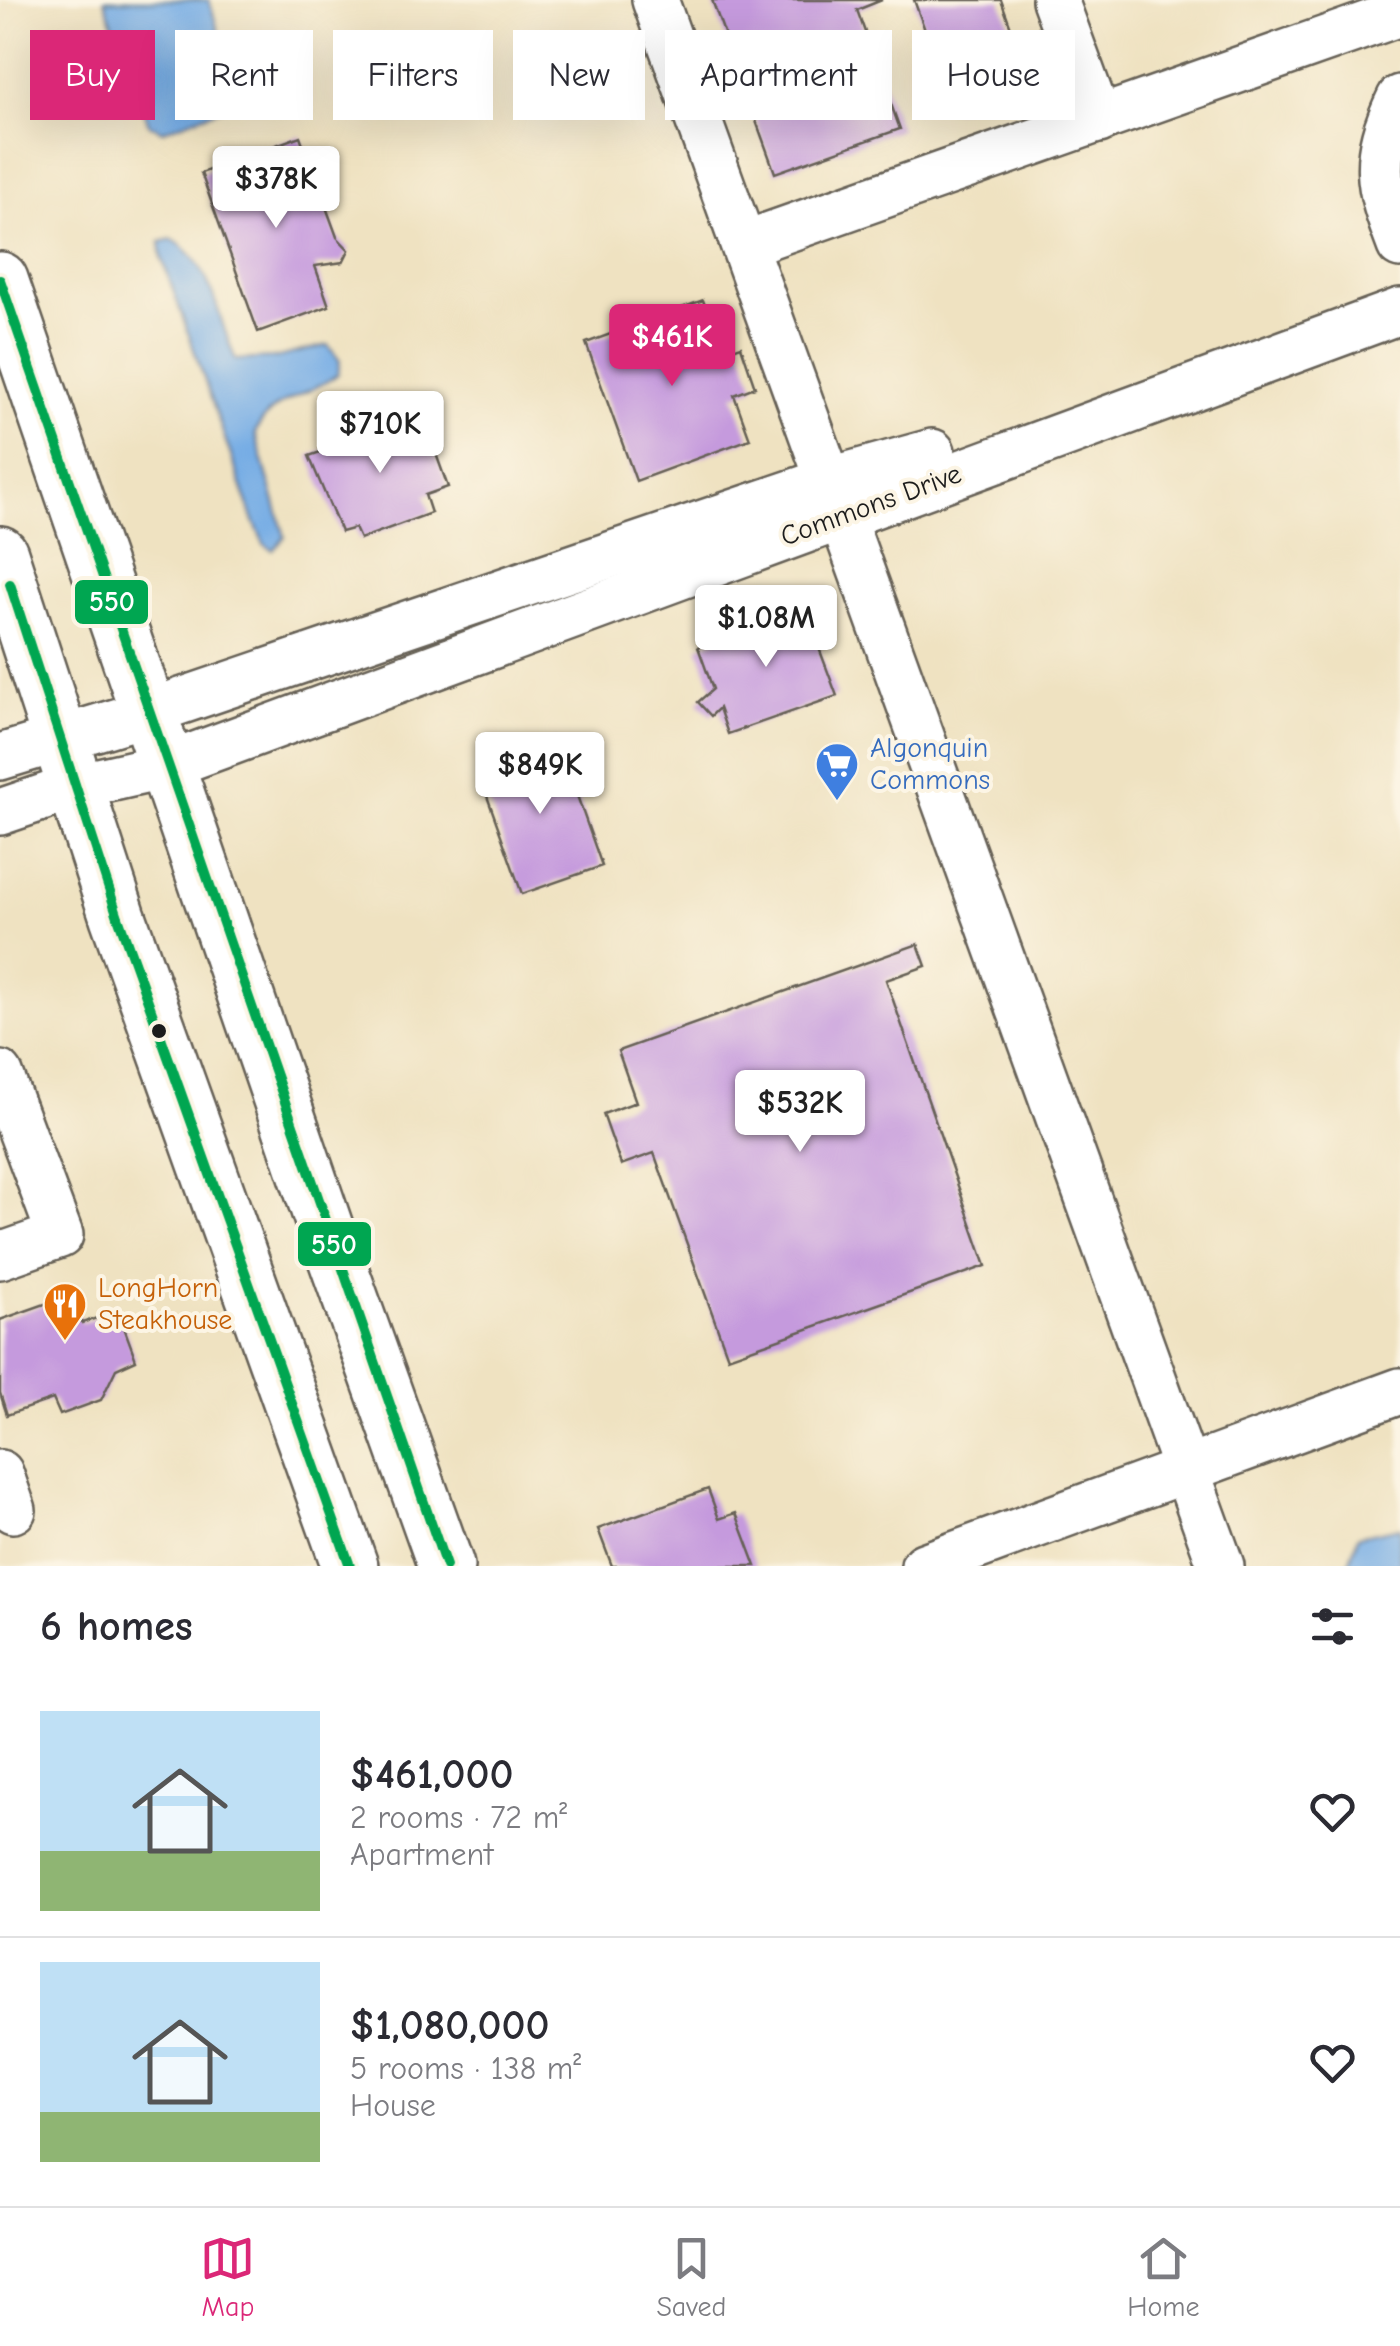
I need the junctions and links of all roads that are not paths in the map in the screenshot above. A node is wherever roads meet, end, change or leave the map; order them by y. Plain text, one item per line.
1 (655, 0) edge
2 (1055, 0) edge
3 (1400, 14) edge
4 (1400, 98) edge
5 (1099, 120) junction
6 (745, 244) junction
7 (1400, 244) edge
8 (0, 280) edge
9 (1400, 285) edge
10 (1400, 311) edge
11 (833, 498) junction
12 (0, 554) edge
13 (149, 712) junction
14 (0, 756) edge
15 (70, 761) junction
16 (166, 766) junction
17 (0, 812) edge
18 (0, 1074) edge
19 (0, 1256) edge
20 (1400, 1392) edge
21 (1186, 1468) junction
22 (350, 1566) edge
23 (446, 1566) edge
24 (924, 1566) edge
25 (1221, 1566) edge

1 - 6 lane
2 - 5 lane
3 - 5 lane
4 - 7 lane
5 - 6 lane
6 - 11 lane
8 - 13 main road
9 - 11 lane, Commons Drive
10 - 11 lane, Commons Drive
11 - 13 lane, Commons Drive
11 - 16 lane, Commons Drive
11 - 21 lane
12 - 15 main road
13 - 15 lane, Commons Drive
13 - 16 main road
14 - 15 lane, Commons Drive
15 - 16 lane, Commons Drive
15 - 17 lane, Commons Drive
15 - 22 main road
16 - 23 main road
18 - 19 lane
20 - 21 lane
21 - 24 lane
21 - 25 lane

